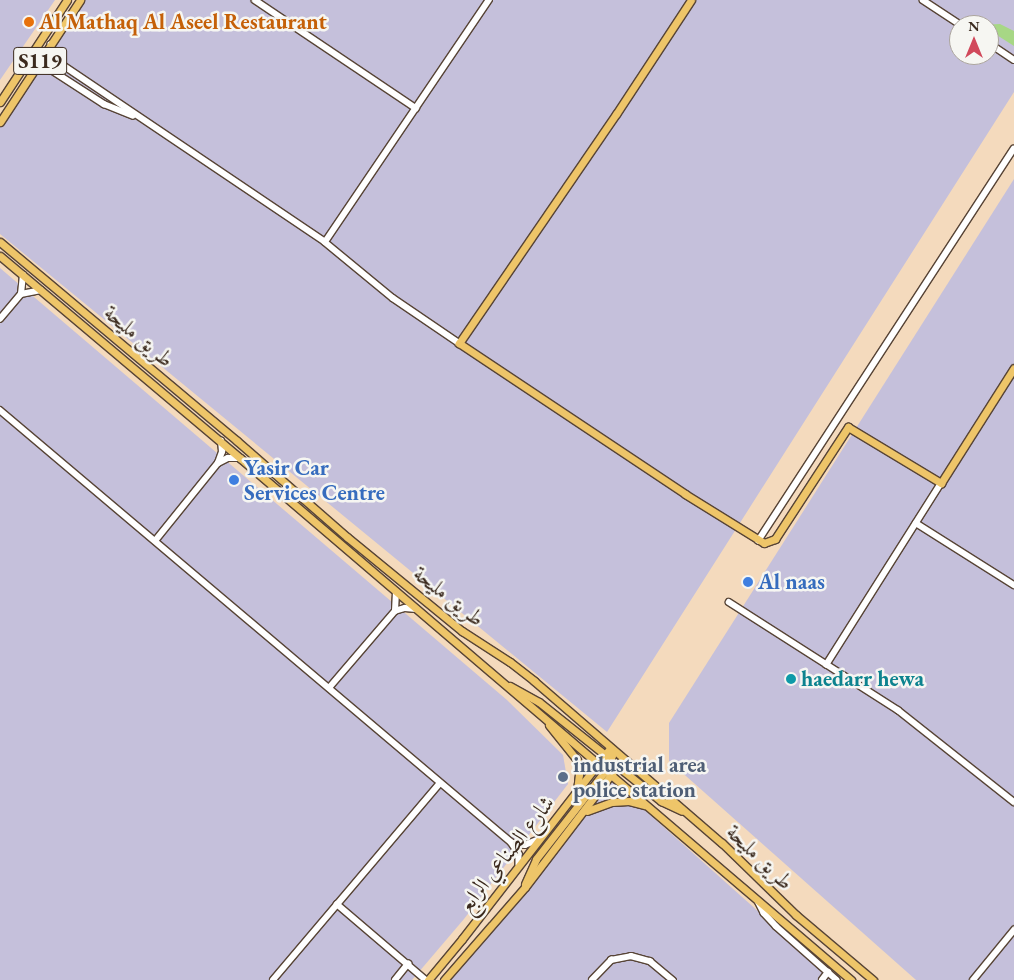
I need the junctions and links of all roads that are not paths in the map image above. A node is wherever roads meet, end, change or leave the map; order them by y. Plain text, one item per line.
1 (66, 0) edge
2 (80, 0) edge
3 (255, 0) edge
4 (489, 0) edge
5 (691, 0) edge
6 (923, 0) edge
7 (60, 9) junction
8 (949, 17) edge
9 (56, 37) junction
10 (51, 44) junction
11 (999, 50) edge
12 (1014, 60) edge
13 (33, 71) junction
14 (0, 102) edge
15 (416, 108) junction
16 (138, 117) junction
17 (0, 122) edge
18 (1014, 150) edge
19 (1, 242) edge
20 (325, 242) junction
21 (0, 256) edge
22 (23, 274) junction
23 (41, 290) junction
24 (21, 294) junction
25 (0, 319) edge
26 (100, 326) junction
27 (87, 329) junction
28 (459, 343) junction
29 (1014, 368) edge
30 (0, 410) edge
31 (221, 441) junction
32 (240, 458) junction
33 (218, 463) junction
34 (941, 483) junction
35 (916, 523) junction
36 (155, 541) junction
37 (758, 541) junction
38 (1014, 585) edge
39 (396, 592) junction
40 (729, 602) dead end
41 (416, 609) junction
42 (395, 611) junction
43 (826, 665) junction
44 (505, 684) junction
45 (329, 688) junction
46 (548, 722) junction
47 (613, 760) junction
48 (598, 764) junction
49 (606, 770) junction
50 (612, 776) junction
51 (440, 782) junction
52 (577, 791) junction
53 (1014, 802) edge
54 (648, 807) junction
55 (684, 812) junction
56 (583, 814) junction
57 (539, 839) junction
58 (511, 842) junction
59 (519, 864) junction
60 (525, 887) junction
61 (758, 901) junction
62 (337, 904) junction
63 (1014, 930) edge
64 (408, 964) junction
65 (828, 972) junction
66 (273, 980) edge
67 (395, 980) edge
68 (427, 980) edge
69 (444, 980) edge
70 (592, 980) edge
71 (674, 980) edge
72 (822, 980) edge
73 (837, 980) edge
74 (852, 980) edge
75 (873, 980) edge
76 (973, 980) edge

1 - 7 main road, S119
2 - 9 main road, S119
3 - 15 street
4 - 15 street
5 - 28 main road
6 - 8 street
7 - 9 main road
7 - 14 main road, S119
9 - 10 main road, S119
10 - 13 main road, S119
10 - 16 street
11 - 12 street
13 - 16 street
13 - 17 main road, S119
15 - 20 street
16 - 20 street
18 - 37 street
19 - 26 main road, طريق مليحة
20 - 28 street
21 - 22 main road, طريق مليحة
22 - 23 main road, طريق مليحة
22 - 24 street
23 - 24 street
23 - 27 main road, طريق مليحة
24 - 25 street
26 - 27 main road
26 - 47 main road, طريق مليحة
27 - 31 main road, طريق مليحة
28 - 37 main road
29 - 34 main road
30 - 36 street
31 - 32 main road, طريق مليحة
31 - 33 street
32 - 33 street
32 - 39 main road, طريق مليحة
33 - 36 street
34 - 35 street
34 - 37 main road
35 - 38 street
35 - 43 street
36 - 45 street
39 - 41 main road, طريق مليحة
39 - 42 street
40 - 43 street
41 - 42 street
41 - 44 main road, طريق مليحة
42 - 45 street
43 - 53 street
44 - 46 main road, طريق مليحة
44 - 47 main road
45 - 51 street
46 - 48 main road, طريق مليحة
46 - 52 main road
47 - 48 main road
47 - 49 main road
47 - 50 main road
47 - 55 main road
47 - 55 main road, طريق مليحة
48 - 49 main road, طريق مليحة
48 - 52 main road, شارع الصناعي الرابع
49 - 50 main road, طريق مليحة
49 - 60 main road
50 - 54 main road, طريق مليحة
50 - 56 main road, شارع الصناعي الرابع
51 - 58 street
51 - 62 street
52 - 57 main road, شارع الصناعي الرابع
54 - 56 main road
54 - 61 main road, طريق مليحة
55 - 75 main road, طريق مليحة
56 - 60 main road, شارع الصناعي الرابع
57 - 58 street
57 - 59 main road, شارع الصناعي الرابع
58 - 59 street
59 - 68 main road, شارع الصناعي الرابع
60 - 69 main road, شارع الصناعي الرابع
61 - 65 street
61 - 74 main road, طريق مليحة
62 - 64 street
62 - 66 street
63 - 76 street
64 - 67 street
64 - 68 street
65 - 72 street
65 - 73 street
70 - 71 street

